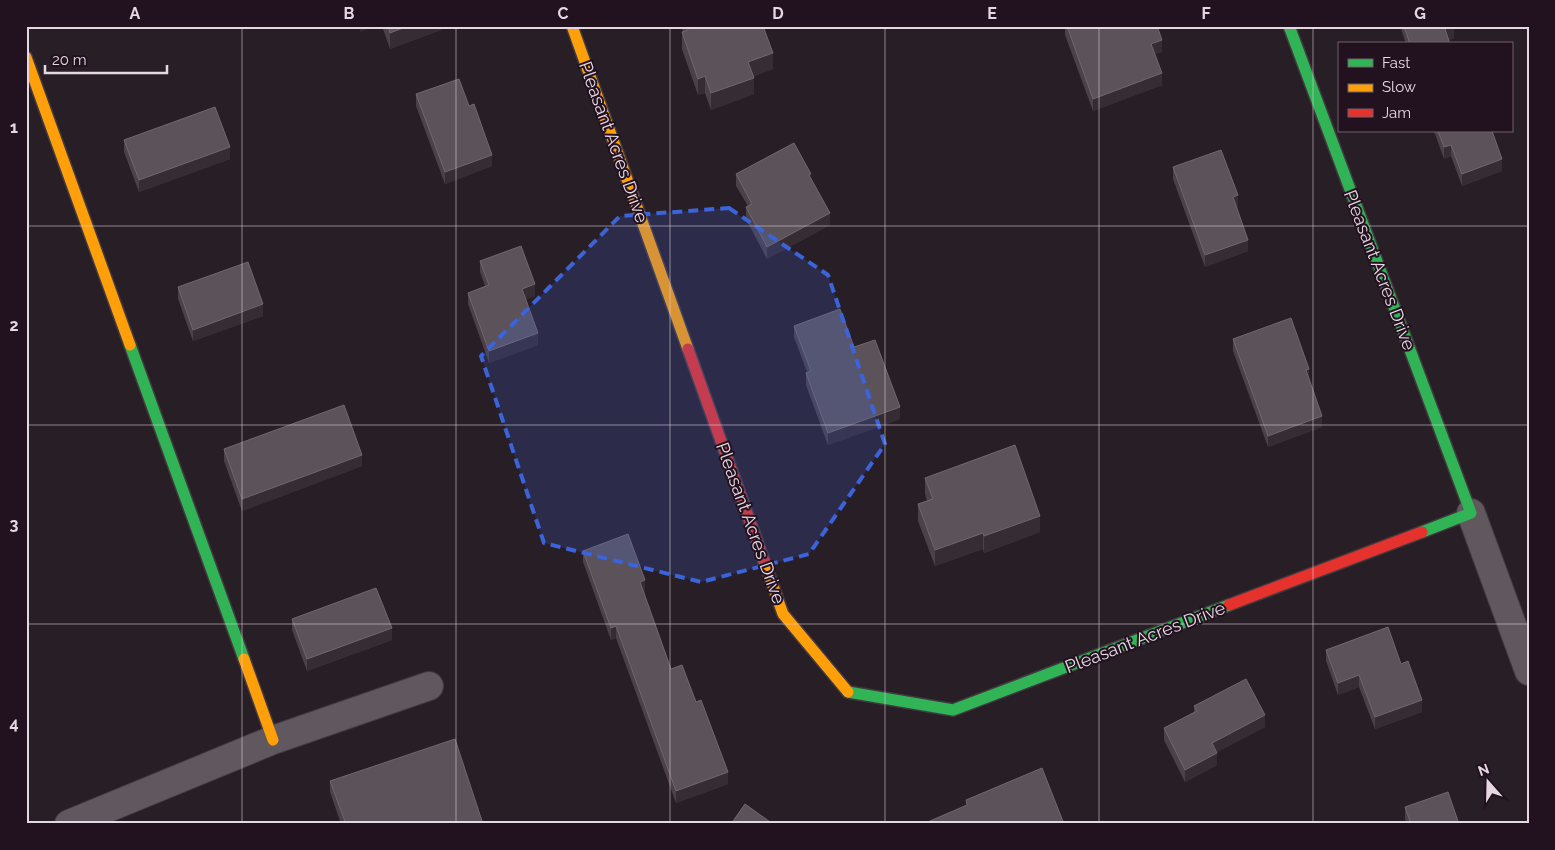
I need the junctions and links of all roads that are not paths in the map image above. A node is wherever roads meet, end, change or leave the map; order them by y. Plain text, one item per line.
1 (572, 26) edge
2 (1289, 26) edge
3 (26, 57) edge
4 (1471, 513) junction
5 (1529, 671) edge
6 (429, 686) dead end
7 (273, 740) junction
8 (69, 824) edge

1 - 4 street, Pleasant Acres Drive
2 - 4 street, Pleasant Acres Drive
3 - 7 street
4 - 5 street, Pleasant Acres Drive
6 - 7 street
7 - 8 street

